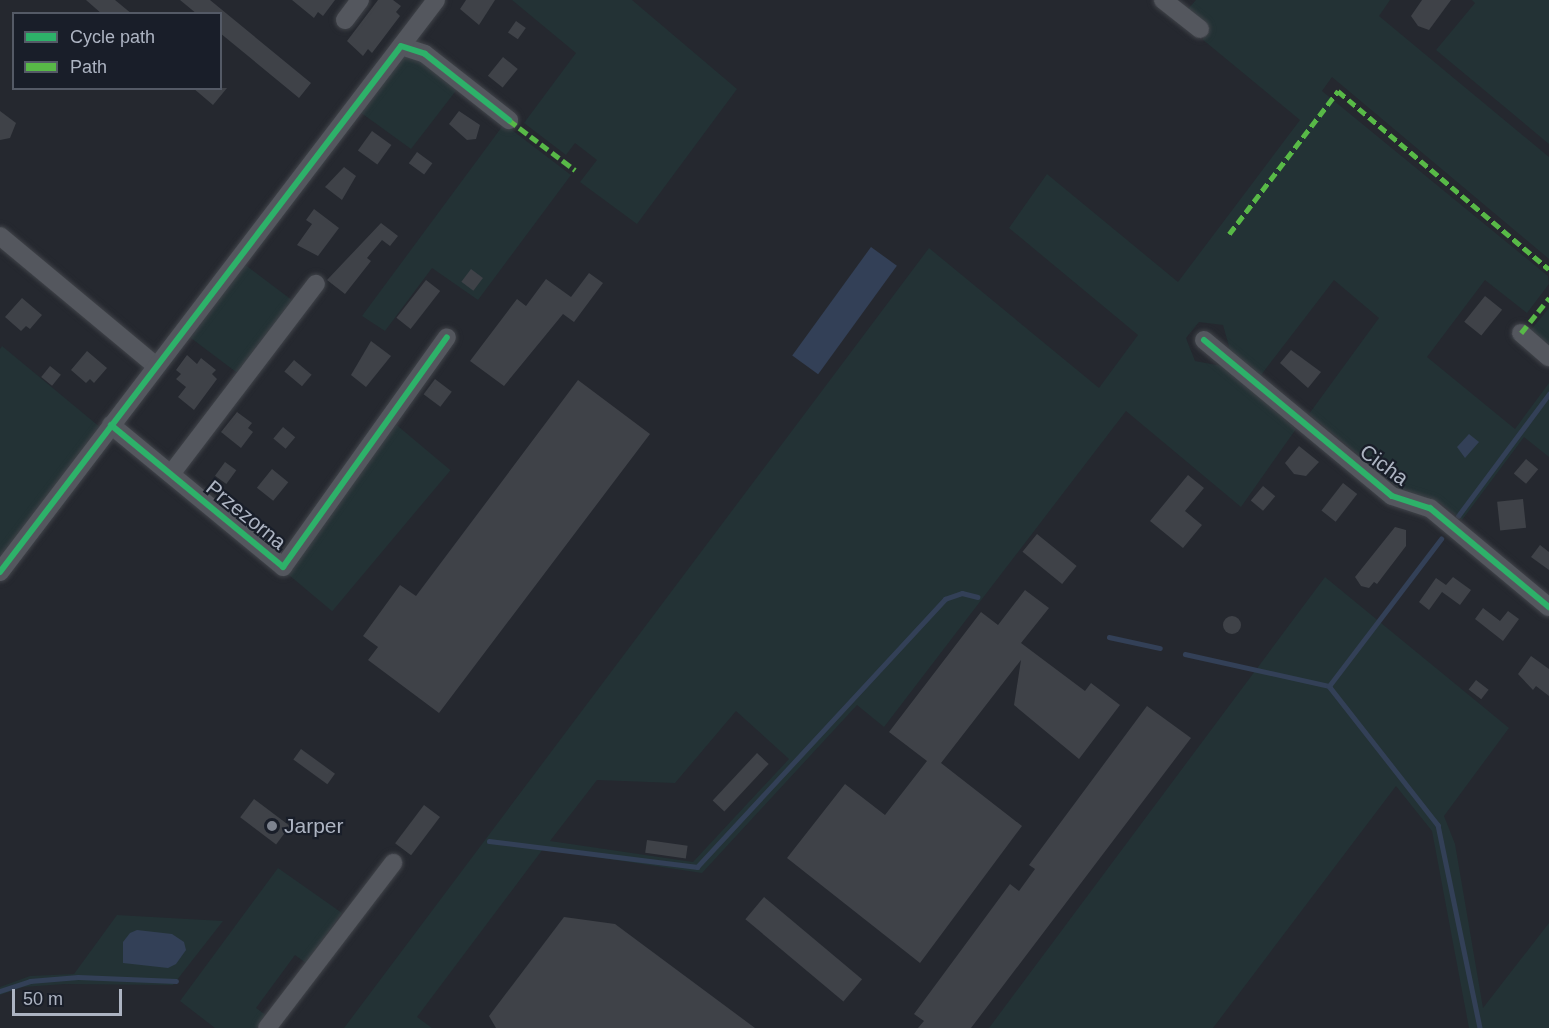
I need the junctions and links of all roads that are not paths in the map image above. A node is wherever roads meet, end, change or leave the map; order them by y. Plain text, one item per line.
1 (360, 0) edge
2 (436, 0) edge
3 (1163, 0) edge
4 (345, 20) dead end
5 (1200, 29) dead end
6 (401, 46) junction
7 (509, 120) dead end
8 (0, 236) edge
9 (316, 284) dead end
10 (1521, 333) dead end
11 (447, 337) dead end
12 (1204, 340) dead end
13 (1549, 357) edge
14 (156, 366) junction
15 (111, 425) junction
16 (171, 474) junction
17 (0, 572) edge
18 (1549, 608) edge
19 (393, 863) dead end
20 (267, 1028) edge

1 - 4 street
2 - 6 street
3 - 5 street
6 - 7 street
6 - 14 street
8 - 14 street
9 - 16 street
10 - 13 street
11 - 16 street, Przezorna
12 - 18 street, Cicha
14 - 15 street
15 - 16 street, Przezorna
15 - 17 street
19 - 20 street

